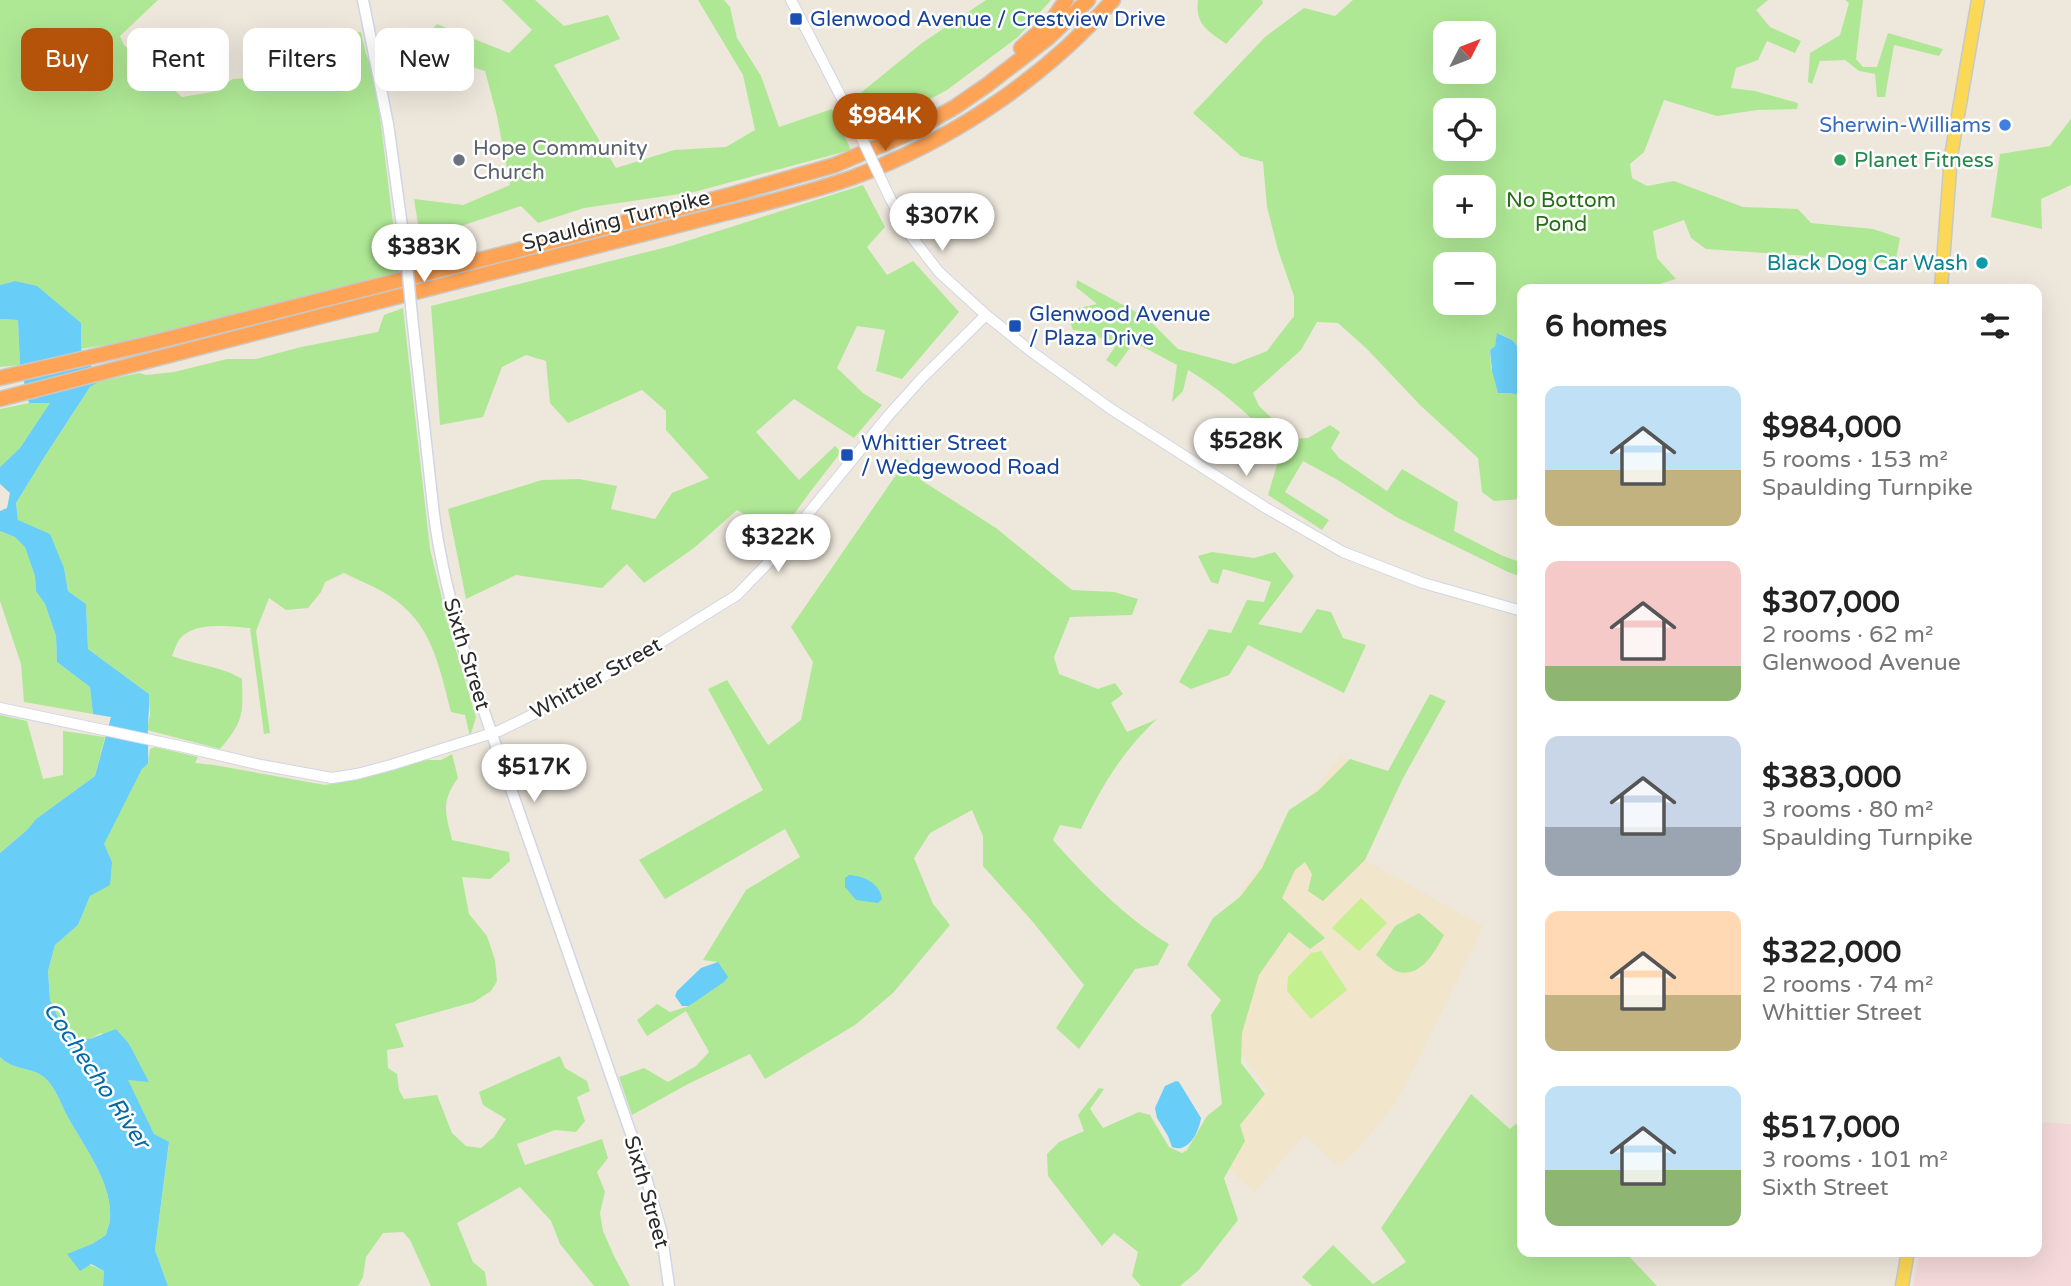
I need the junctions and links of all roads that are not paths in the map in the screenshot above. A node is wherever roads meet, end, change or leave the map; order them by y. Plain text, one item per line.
1 (363, 0) edge
2 (791, 0) edge
3 (1066, 0) edge
4 (1088, 0) edge
5 (1113, 0) edge
6 (1978, 0) edge
7 (961, 103) junction
8 (1941, 284) edge
9 (986, 315) junction
10 (0, 378) edge
11 (0, 398) edge
12 (1517, 610) edge
13 (0, 708) edge
14 (493, 733) junction
15 (1907, 1257) edge
16 (669, 1286) edge
17 (1902, 1286) edge

1 - 14 main road, Sixth Street, bridge
2 - 9 street, bridge
3 - 7 highway
4 - 7 highway, Spaulding Turnpike
5 - 11 highway, Spaulding Turnpike
6 - 8 main road
7 - 10 highway, Spaulding Turnpike
9 - 12 street
9 - 14 street, Whittier Street
13 - 14 street, Whittier Street
14 - 16 main road, Sixth Street
15 - 17 main road

